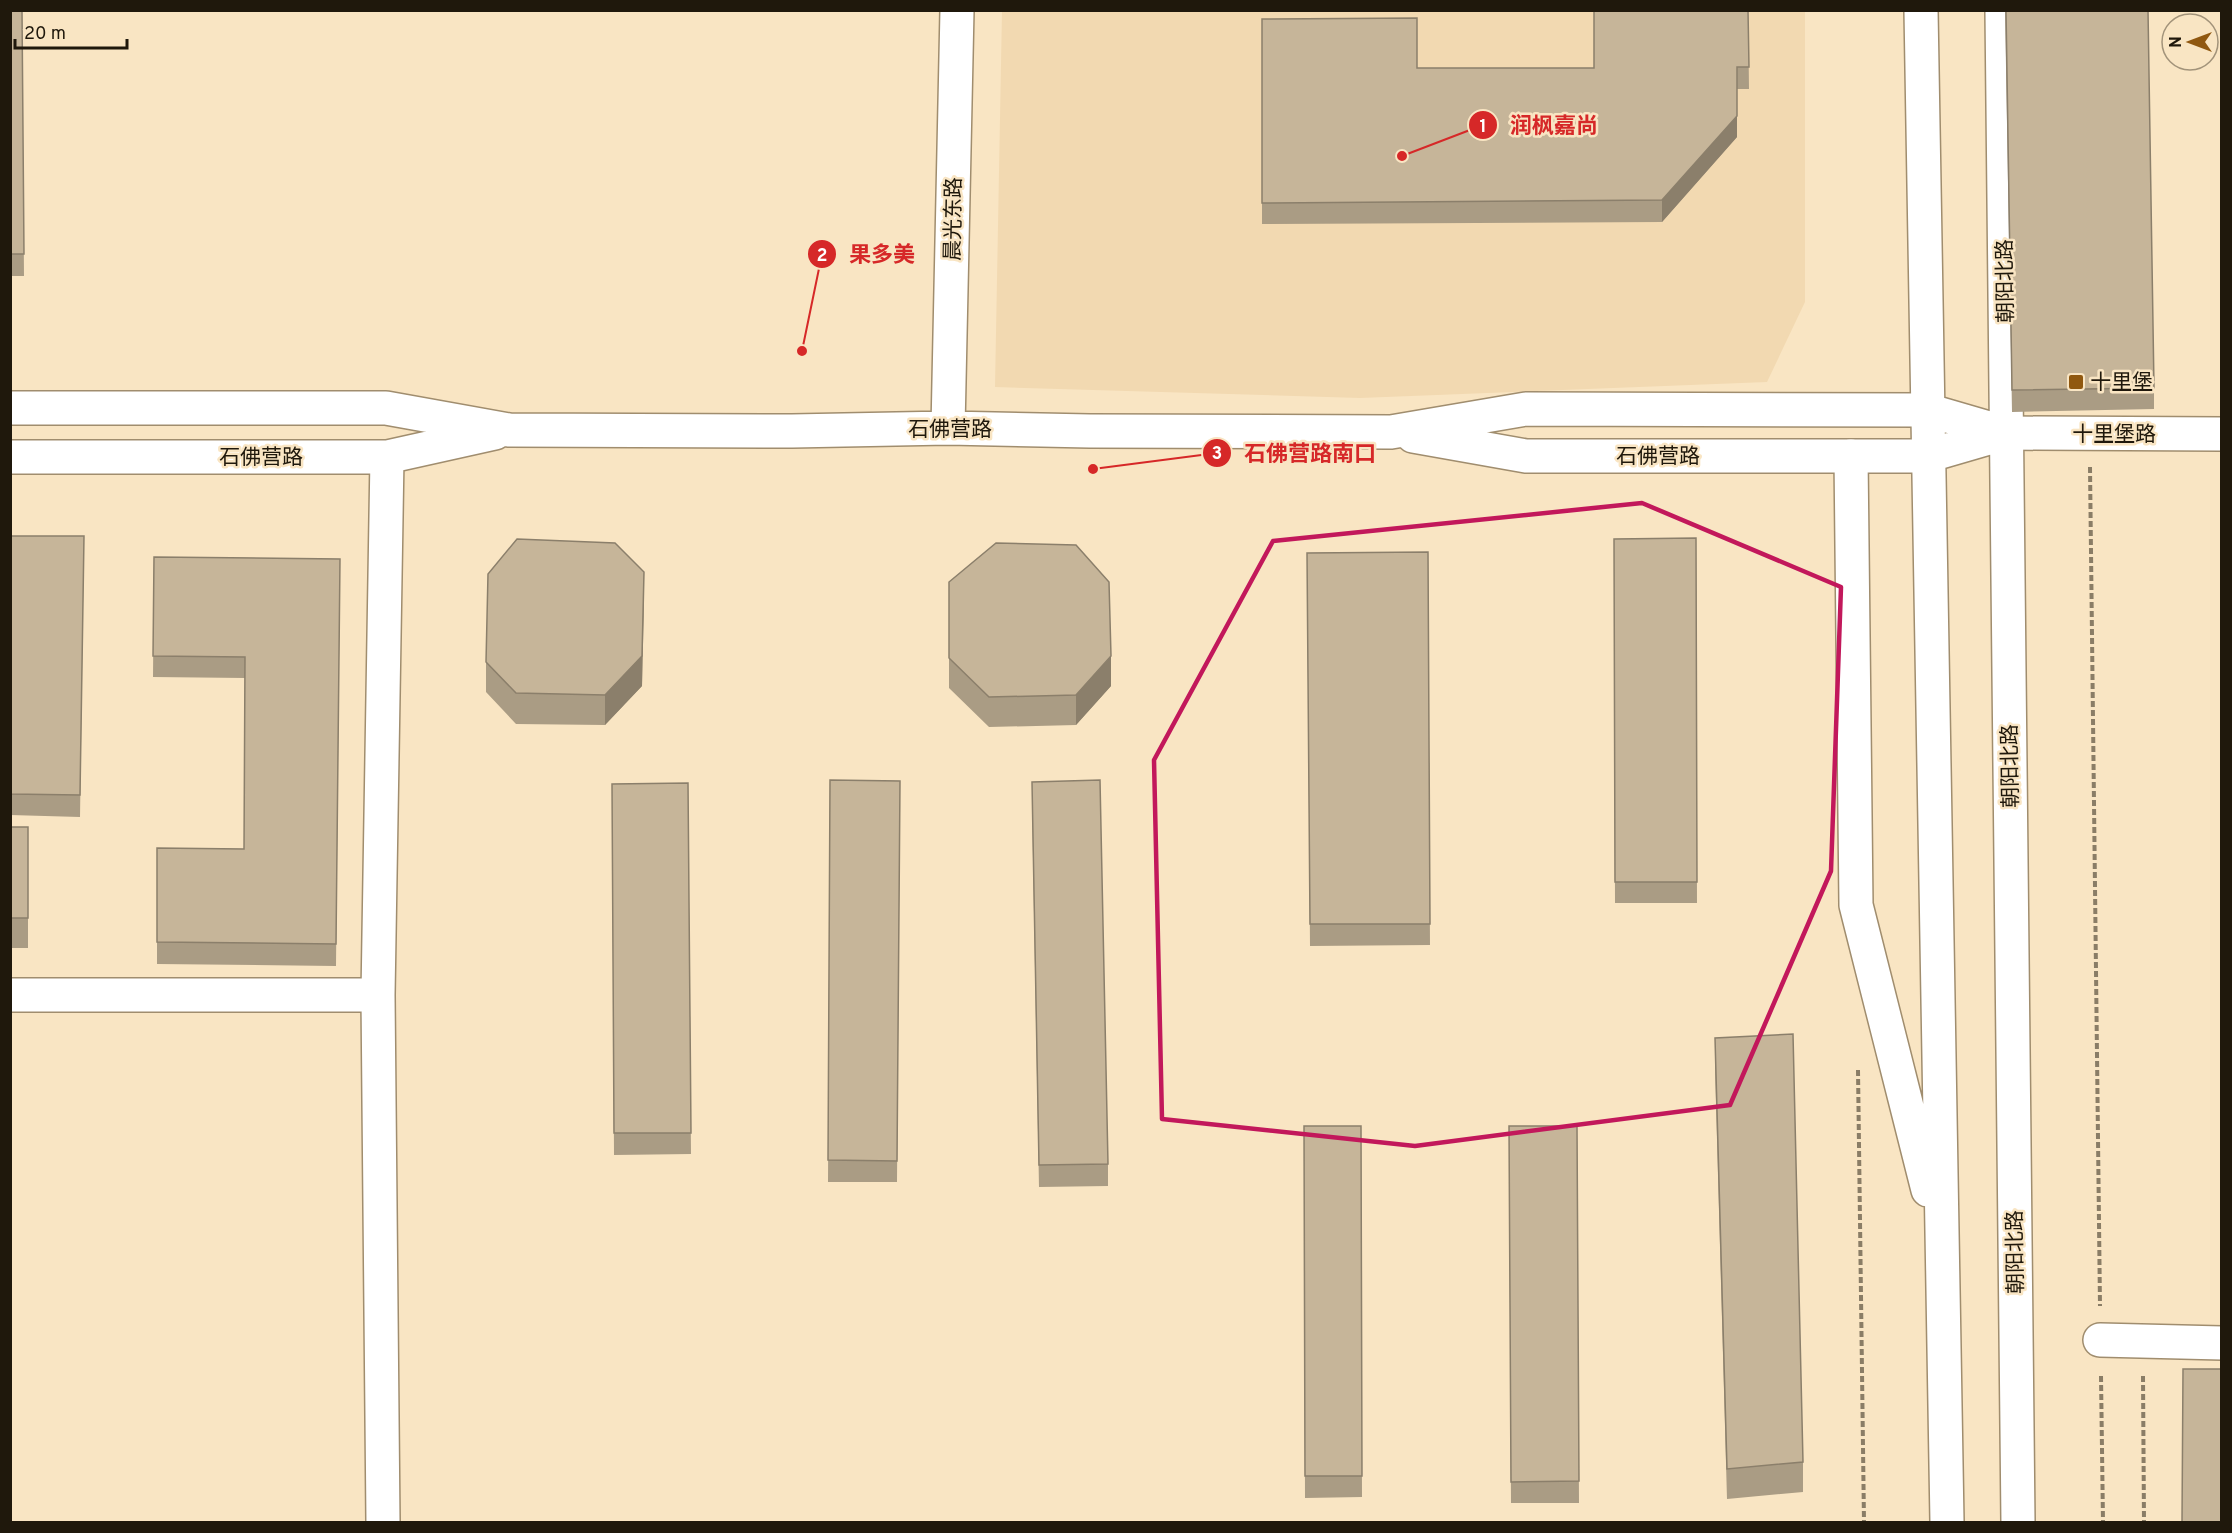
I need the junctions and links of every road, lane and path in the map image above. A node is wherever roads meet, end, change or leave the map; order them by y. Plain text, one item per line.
1 (957, 10) edge
2 (1921, 10) edge
3 (2001, 10) edge
4 (10, 408) edge
5 (1927, 410) junction
6 (948, 428) junction
7 (509, 430) junction
8 (1391, 432) junction
9 (2006, 433) junction
10 (2090, 433) junction
11 (2222, 434) edge
12 (1851, 456) junction
13 (1927, 456) junction
14 (10, 457) edge
15 (387, 457) junction
16 (10, 995) edge
17 (378, 995) junction
18 (1858, 1059) dead end
19 (1942, 1248) junction
20 (2100, 1340) junction
21 (2222, 1343) edge
22 (2143, 1375) dead end
23 (383, 1522) edge
24 (1863, 1522) edge
25 (1947, 1522) edge
26 (2018, 1522) edge
27 (2103, 1522) edge
28 (2144, 1522) edge

1 - 6 street, 晨光东路
2 - 5 street
3 - 9 street, 朝阳北路
4 - 7 street, 石佛营路
5 - 8 street, 石佛营路
5 - 9 street, 石佛营路
5 - 13 street
6 - 7 street, 石佛营路
6 - 8 street, 石佛营路
7 - 15 street, 石佛营路
8 - 12 street, 石佛营路
9 - 10 street, 十里堡路
9 - 13 street, 石佛营路
9 - 26 street, 朝阳北路
10 - 11 street, 十里堡路
10 - 20 path
12 - 13 street, 石佛营路
12 - 19 street
13 - 19 street
14 - 15 street, 石佛营路
15 - 17 street
16 - 17 street
17 - 23 street
18 - 24 path
19 - 25 street
20 - 21 street
20 - 27 path
22 - 28 path

